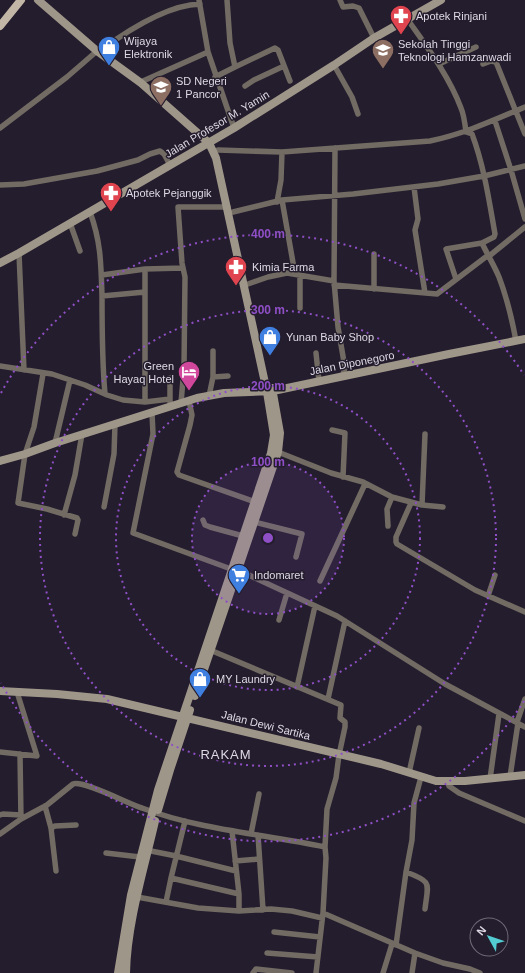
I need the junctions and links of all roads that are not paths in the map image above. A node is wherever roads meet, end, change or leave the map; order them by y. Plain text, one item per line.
1 (21, 0) edge
2 (38, 0) edge
3 (44, 0) edge
4 (227, 0) edge
5 (340, 0) edge
6 (441, 0) edge
7 (199, 2) edge
8 (408, 20) junction
9 (0, 26) edge
10 (374, 38) junction
11 (476, 47) dead end
12 (99, 50) junction
13 (208, 52) junction
14 (117, 62) junction
15 (439, 64) junction
16 (483, 64) dead end
17 (334, 65) junction
18 (284, 66) junction
19 (235, 67) junction
20 (215, 77) junction
21 (143, 81) junction
22 (290, 81) dead end
23 (246, 86) dead end
24 (525, 107) edge
25 (516, 111) junction
26 (358, 114) dead end
27 (495, 121) junction
28 (0, 128) edge
29 (234, 128) junction
30 (466, 132) junction
31 (525, 134) edge
32 (211, 142) junction
33 (336, 148) junction
34 (218, 150) junction
35 (282, 152) junction
36 (170, 165) junction
37 (525, 166) edge
38 (511, 170) junction
39 (484, 176) junction
40 (0, 185) edge
41 (414, 187) junction
42 (335, 196) junction
43 (280, 201) junction
44 (230, 209) junction
45 (90, 212) junction
46 (525, 219) edge
47 (70, 223) junction
48 (525, 227) edge
49 (482, 243) junction
50 (80, 251) dead end
51 (19, 253) junction
52 (374, 254) dead end
53 (488, 256) junction
54 (0, 263) edge
55 (183, 268) junction
56 (145, 269) junction
57 (298, 274) junction
58 (102, 275) junction
59 (456, 279) junction
60 (334, 283) junction
61 (248, 284) junction
62 (374, 289) junction
63 (144, 292) junction
64 (425, 293) junction
65 (102, 296) junction
66 (300, 308) dead end
67 (525, 339) edge
68 (516, 341) junction
69 (213, 351) dead end
70 (316, 353) dead end
71 (0, 366) edge
72 (24, 370) junction
73 (43, 374) junction
74 (228, 376) dead end
75 (214, 377) junction
76 (342, 377) junction
77 (170, 378) dead end
78 (70, 380) junction
79 (319, 381) junction
80 (270, 391) junction
81 (105, 394) junction
82 (209, 396) junction
83 (170, 399) junction
84 (145, 402) junction
85 (185, 402) junction
86 (166, 407) junction
87 (152, 413) junction
88 (115, 424) junction
89 (332, 430) dead end
90 (82, 434) junction
91 (424, 434) dead end
92 (55, 443) junction
93 (278, 452) junction
94 (25, 454) junction
95 (0, 461) edge
96 (343, 477) junction
97 (365, 484) junction
98 (392, 497) junction
99 (257, 503) junction
100 (412, 503) junction
101 (422, 505) junction
102 (104, 507) dead end
103 (443, 507) dead end
104 (64, 515) junction
105 (203, 520) dead end
106 (254, 522) junction
107 (388, 526) dead end
108 (75, 534) dead end
109 (242, 536) junction
110 (296, 557) dead end
111 (234, 570) junction
112 (495, 575) dead end
113 (320, 581) dead end
114 (287, 593) junction
115 (488, 596) junction
116 (315, 606) junction
117 (525, 612) edge
118 (279, 620) dead end
119 (345, 621) junction
120 (210, 646) junction
121 (296, 687) junction
122 (0, 691) edge
123 (17, 692) junction
124 (328, 699) junction
125 (525, 699) edge
126 (499, 714) junction
127 (184, 718) junction
128 (517, 723) junction
129 (525, 727) edge
130 (419, 728) dead end
131 (0, 752) edge
132 (20, 754) junction
133 (339, 755) junction
134 (409, 773) junction
135 (525, 776) edge
136 (421, 777) junction
137 (510, 777) junction
138 (490, 779) junction
139 (448, 782) junction
140 (259, 794) dead end
141 (45, 806) junction
142 (154, 813) junction
143 (0, 815) edge
144 (21, 817) junction
145 (185, 821) junction
146 (525, 821) edge
147 (76, 825) dead end
148 (51, 828) junction
149 (232, 831) junction
150 (0, 834) edge
151 (254, 834) junction
152 (325, 847) junction
153 (106, 852) dead end
154 (143, 852) junction
155 (176, 856) junction
156 (258, 859) junction
157 (235, 861) junction
158 (56, 871) dead end
159 (236, 871) junction
160 (406, 872) junction
161 (170, 878) junction
162 (239, 894) junction
163 (137, 897) junction
164 (166, 902) junction
165 (263, 910) junction
166 (425, 910) dead end
167 (239, 911) junction
168 (322, 915) junction
169 (274, 932) dead end
170 (320, 937) junction
171 (126, 943) junction
172 (394, 944) junction
173 (267, 953) dead end
174 (415, 953) junction
175 (318, 957) junction
176 (275, 972) edge
177 (118, 973) edge
178 (126, 973) edge
179 (252, 973) edge
180 (292, 973) edge
181 (316, 973) edge
182 (383, 973) edge
183 (412, 973) edge
184 (480, 973) edge

1 - 9 main road
2 - 12 main road
3 - 12 main road
4 - 19 street
5 - 10 street
6 - 8 main road, Jalan Profesor M. Yamin
7 - 12 street
7 - 13 street
8 - 10 main road, Jalan Profesor M. Yamin
8 - 15 street
10 - 17 main road, Jalan Profesor M. Yamin
11 - 15 street
12 - 14 main road
12 - 28 street
13 - 20 street
13 - 21 street
14 - 21 main road
14 - 32 main road
15 - 30 street
16 - 25 street
17 - 26 street
17 - 29 main road, Jalan Profesor M. Yamin
18 - 19 street
18 - 22 street
18 - 23 street
19 - 20 street
20 - 29 street
21 - 32 main road
24 - 25 street
25 - 27 street
25 - 31 street
27 - 30 street
27 - 38 street
29 - 32 main road, Jalan Profesor M. Yamin
30 - 33 street
30 - 39 street
32 - 34 main road
32 - 36 main road, Jalan Profesor M. Yamin
32 - 44 main road
33 - 35 street
33 - 42 street
34 - 35 street
34 - 44 main road
35 - 43 street
36 - 40 street
36 - 45 main road, Jalan Profesor M. Yamin
37 - 38 street
38 - 39 street
38 - 46 street
39 - 41 street
39 - 49 street
41 - 42 street
41 - 64 street
42 - 43 street
42 - 60 street
43 - 44 street
43 - 57 street
44 - 55 street
44 - 61 main road
44 - 80 main road
45 - 47 main road, Jalan Profesor M. Yamin
45 - 58 street
47 - 50 street
47 - 51 main road, Jalan Profesor M. Yamin
48 - 53 street
49 - 53 street
49 - 59 street
51 - 54 main road, Jalan Profesor M. Yamin
51 - 72 street
52 - 62 street
53 - 59 street
53 - 68 street
55 - 56 street
55 - 85 street
56 - 58 street
56 - 63 street
57 - 60 street
57 - 61 street
57 - 66 street
58 - 65 street
59 - 64 street
60 - 62 street
60 - 76 street
61 - 80 main road
62 - 64 street
63 - 65 street
63 - 84 street
65 - 81 street
67 - 68 main road, Jalan Diponegoro
68 - 76 main road, Jalan Diponegoro
69 - 75 street
70 - 79 street
71 - 72 street
72 - 73 street
73 - 78 street
73 - 94 street
74 - 75 street
75 - 82 street
76 - 79 main road, Jalan Diponegoro
77 - 83 street
78 - 81 street
78 - 92 street
79 - 80 main road, Jalan Diponegoro
80 - 82 main road, Jalan Diponegoro
80 - 93 main road
80 - 99 main road
81 - 84 street
82 - 85 main road, Jalan Diponegoro
83 - 84 street
83 - 86 street
85 - 86 main road, Jalan Diponegoro
85 - 99 street
86 - 87 main road, Jalan Diponegoro
87 - 88 main road, Jalan Diponegoro
87 - 111 street
88 - 90 main road, Jalan Diponegoro
88 - 102 street
89 - 96 street
90 - 92 main road, Jalan Diponegoro
90 - 104 street
91 - 101 street
92 - 94 main road, Jalan Diponegoro
93 - 96 street
93 - 99 main road
94 - 95 main road, Jalan Diponegoro
94 - 104 street
96 - 97 street
97 - 98 street
97 - 113 street
98 - 100 street
98 - 107 street
99 - 106 main road
99 - 109 main road
100 - 101 street
100 - 115 street
101 - 103 street
104 - 108 street
105 - 109 street
106 - 110 street
106 - 111 main road
109 - 111 main road
111 - 114 street
111 - 120 main road
112 - 115 street
114 - 116 street
114 - 118 street
115 - 117 street
116 - 119 street
116 - 121 street
119 - 124 street
119 - 126 street
120 - 121 street
120 - 127 main road
121 - 124 street
122 - 123 main road, Jalan Dewi Sartika
123 - 127 main road, Jalan Dewi Sartika
123 - 132 street
124 - 133 street
125 - 128 street
126 - 128 street
126 - 138 street
127 - 133 main road, Jalan Dewi Sartika
127 - 142 main road
128 - 129 street
128 - 137 street
130 - 134 street
131 - 132 street
132 - 144 street
133 - 134 main road, Jalan Dewi Sartika
133 - 152 street
134 - 136 main road, Jalan Dewi Sartika
135 - 137 main road, Jalan Dewi Sartika
136 - 139 main road, Jalan Dewi Sartika
136 - 160 street
137 - 138 main road, Jalan Dewi Sartika
138 - 139 main road, Jalan Dewi Sartika
139 - 146 street
140 - 151 street
141 - 142 street
141 - 144 street
141 - 148 street
142 - 145 street
142 - 154 main road
143 - 144 street
144 - 150 street
145 - 149 street
145 - 155 street
147 - 148 street
148 - 158 street
149 - 151 street
149 - 157 street
151 - 152 street
151 - 156 street
152 - 168 street
153 - 154 street
154 - 155 street
154 - 163 main road
154 - 171 main road
155 - 159 street
155 - 161 street
156 - 157 street
156 - 165 street
157 - 159 street
159 - 162 street
160 - 166 street
160 - 172 street
161 - 162 street
161 - 164 street
162 - 167 street
163 - 164 street
163 - 171 main road
164 - 167 street
165 - 167 street
165 - 168 street
168 - 170 street
168 - 172 street
169 - 170 street
170 - 175 street
171 - 177 main road
171 - 178 main road
172 - 174 street
172 - 182 street
173 - 175 street
174 - 183 street
174 - 184 street
175 - 181 street
176 - 179 street
176 - 180 street

